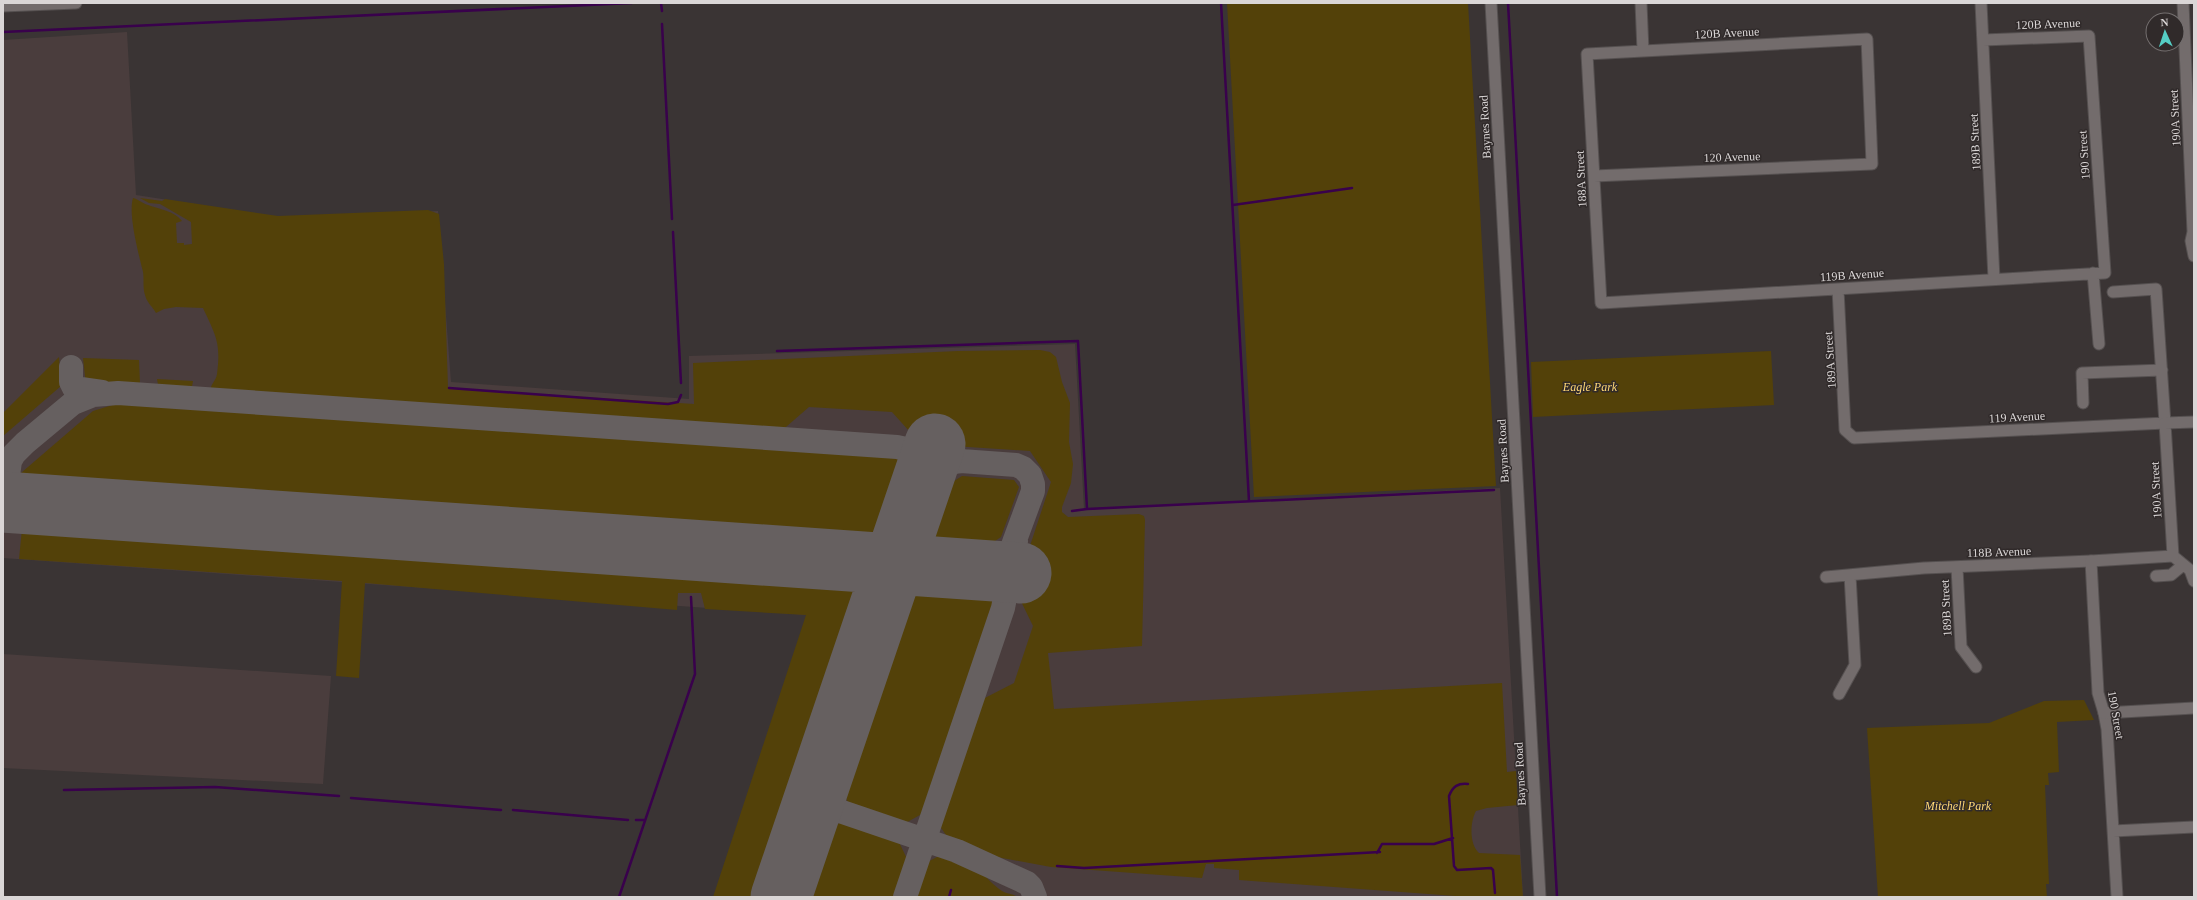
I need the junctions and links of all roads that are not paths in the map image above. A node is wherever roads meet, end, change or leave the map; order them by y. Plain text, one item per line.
1 (76, 3) edge
2 (1491, 3) edge
3 (1640, 3) edge
4 (1981, 3) edge
5 (2182, 3) edge
6 (3, 6) edge
7 (2089, 36) joint
8 (1983, 40) junction
9 (1643, 51) junction
10 (1587, 54) joint
11 (1872, 164) joint
12 (1594, 176) junction
13 (2194, 233) edge
14 (2194, 256) edge
15 (2099, 273) junction
16 (1994, 279) junction
17 (1838, 289) junction
18 (2113, 292) dead end
19 (1601, 303) joint
20 (2099, 344) dead end
21 (2162, 370) junction
22 (2083, 403) dead end
23 (2194, 422) edge
24 (2165, 423) junction
25 (1845, 430) joint
26 (2173, 556) junction
27 (2091, 561) junction
28 (2183, 565) junction
29 (1957, 567) junction
30 (1850, 575) junction
31 (2156, 576) dead end
32 (1826, 577) dead end
33 (2194, 580) edge
34 (1976, 667) dead end
35 (1838, 694) dead end
36 (2194, 708) edge
37 (2104, 713) junction
38 (2194, 827) edge
39 (2113, 831) junction
40 (1540, 897) edge
41 (2117, 897) edge

1 - 6 street
2 - 40 street, Baynes Road
3 - 9 street
4 - 8 street, 189B Street
5 - 13 street, 190A Street
7 - 8 street, 120B Avenue
7 - 15 street, 190 Street
8 - 16 street, 189B Street
9 - 10 street, 120B Avenue
9 - 11 street, 120B Avenue
10 - 12 street, 188A Street
11 - 12 street, 120 Avenue
12 - 19 street, 188A Street
13 - 14 street, 190A Street
15 - 16 street, 119B Avenue
15 - 20 street, 190 Street
16 - 17 street, 119B Avenue
17 - 19 street, 119B Avenue
17 - 25 street, 189A Street
18 - 21 street, 190A Street
21 - 22 street
21 - 24 street, 190A Street
23 - 24 street, 119 Avenue
24 - 25 street, 119 Avenue
24 - 26 street, 190A Street
26 - 27 street, 118B Avenue
26 - 28 street
27 - 29 street, 118B Avenue
27 - 37 street, 190 Street
28 - 31 street
28 - 33 street
29 - 30 street, 118B Avenue
29 - 34 street, 189B Street
30 - 32 street, 118B Avenue
30 - 35 street
36 - 37 street
37 - 39 street, 190 Street
38 - 39 street
39 - 41 street, 190 Street

